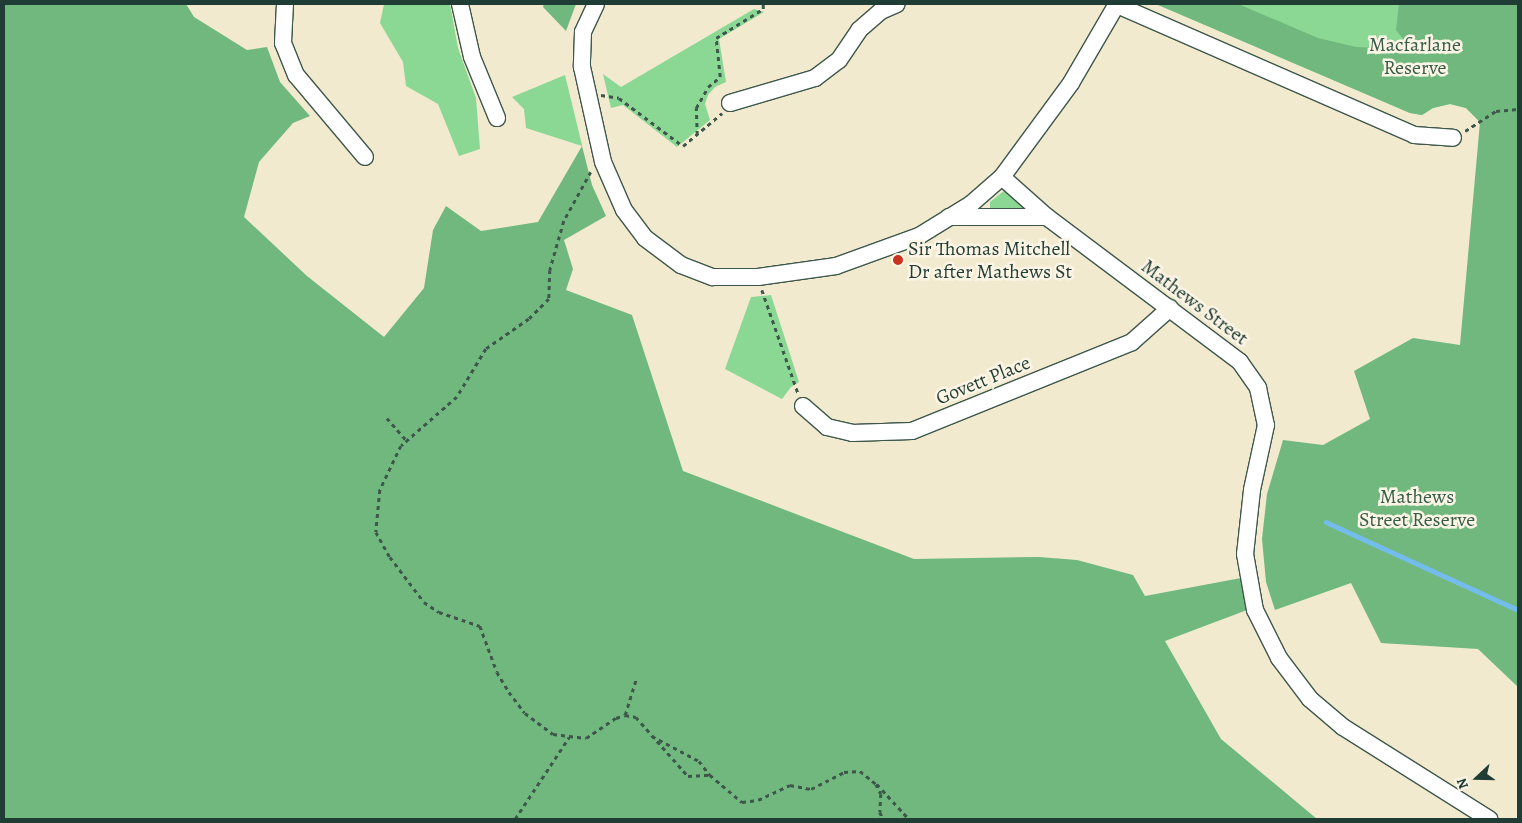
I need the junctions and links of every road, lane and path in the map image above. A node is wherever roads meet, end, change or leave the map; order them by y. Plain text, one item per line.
1 (286, 4) edge
2 (460, 4) edge
3 (596, 4) edge
4 (763, 4) edge
5 (897, 4) edge
6 (1117, 4) edge
7 (605, 94) dead end
8 (730, 104) joint
9 (1518, 109) edge
10 (497, 118) dead end
11 (697, 135) junction
12 (1453, 138) joint
13 (365, 157) dead end
14 (603, 162) junction
15 (1002, 177) junction
16 (949, 217) junction
17 (1046, 217) junction
18 (758, 277) junction
19 (1170, 308) junction
20 (803, 406) joint
21 (387, 418) dead end
22 (407, 440) junction
23 (636, 680) dead end
24 (625, 715) junction
25 (650, 735) junction
26 (569, 737) junction
27 (710, 775) junction
28 (876, 784) junction
29 (515, 819) edge
30 (884, 819) edge
31 (909, 819) edge
32 (1489, 819) edge

1 - 13 street
2 - 10 street
3 - 14 street
4 - 11 path
5 - 8 street
6 - 12 street
6 - 15 street
7 - 11 path
8 - 11 path
9 - 12 path
14 - 18 street
14 - 22 path
15 - 16 street
15 - 17 street, Mathews Street
16 - 17 street
16 - 18 street
17 - 19 street, Mathews Street
18 - 20 path
19 - 20 street, Govett Place
19 - 32 street, Mathews Street
21 - 22 path
22 - 26 path
23 - 24 path
24 - 25 path
24 - 26 path
25 - 27 path
25 - 27 path
26 - 29 path
27 - 28 path
28 - 30 path
28 - 31 path

